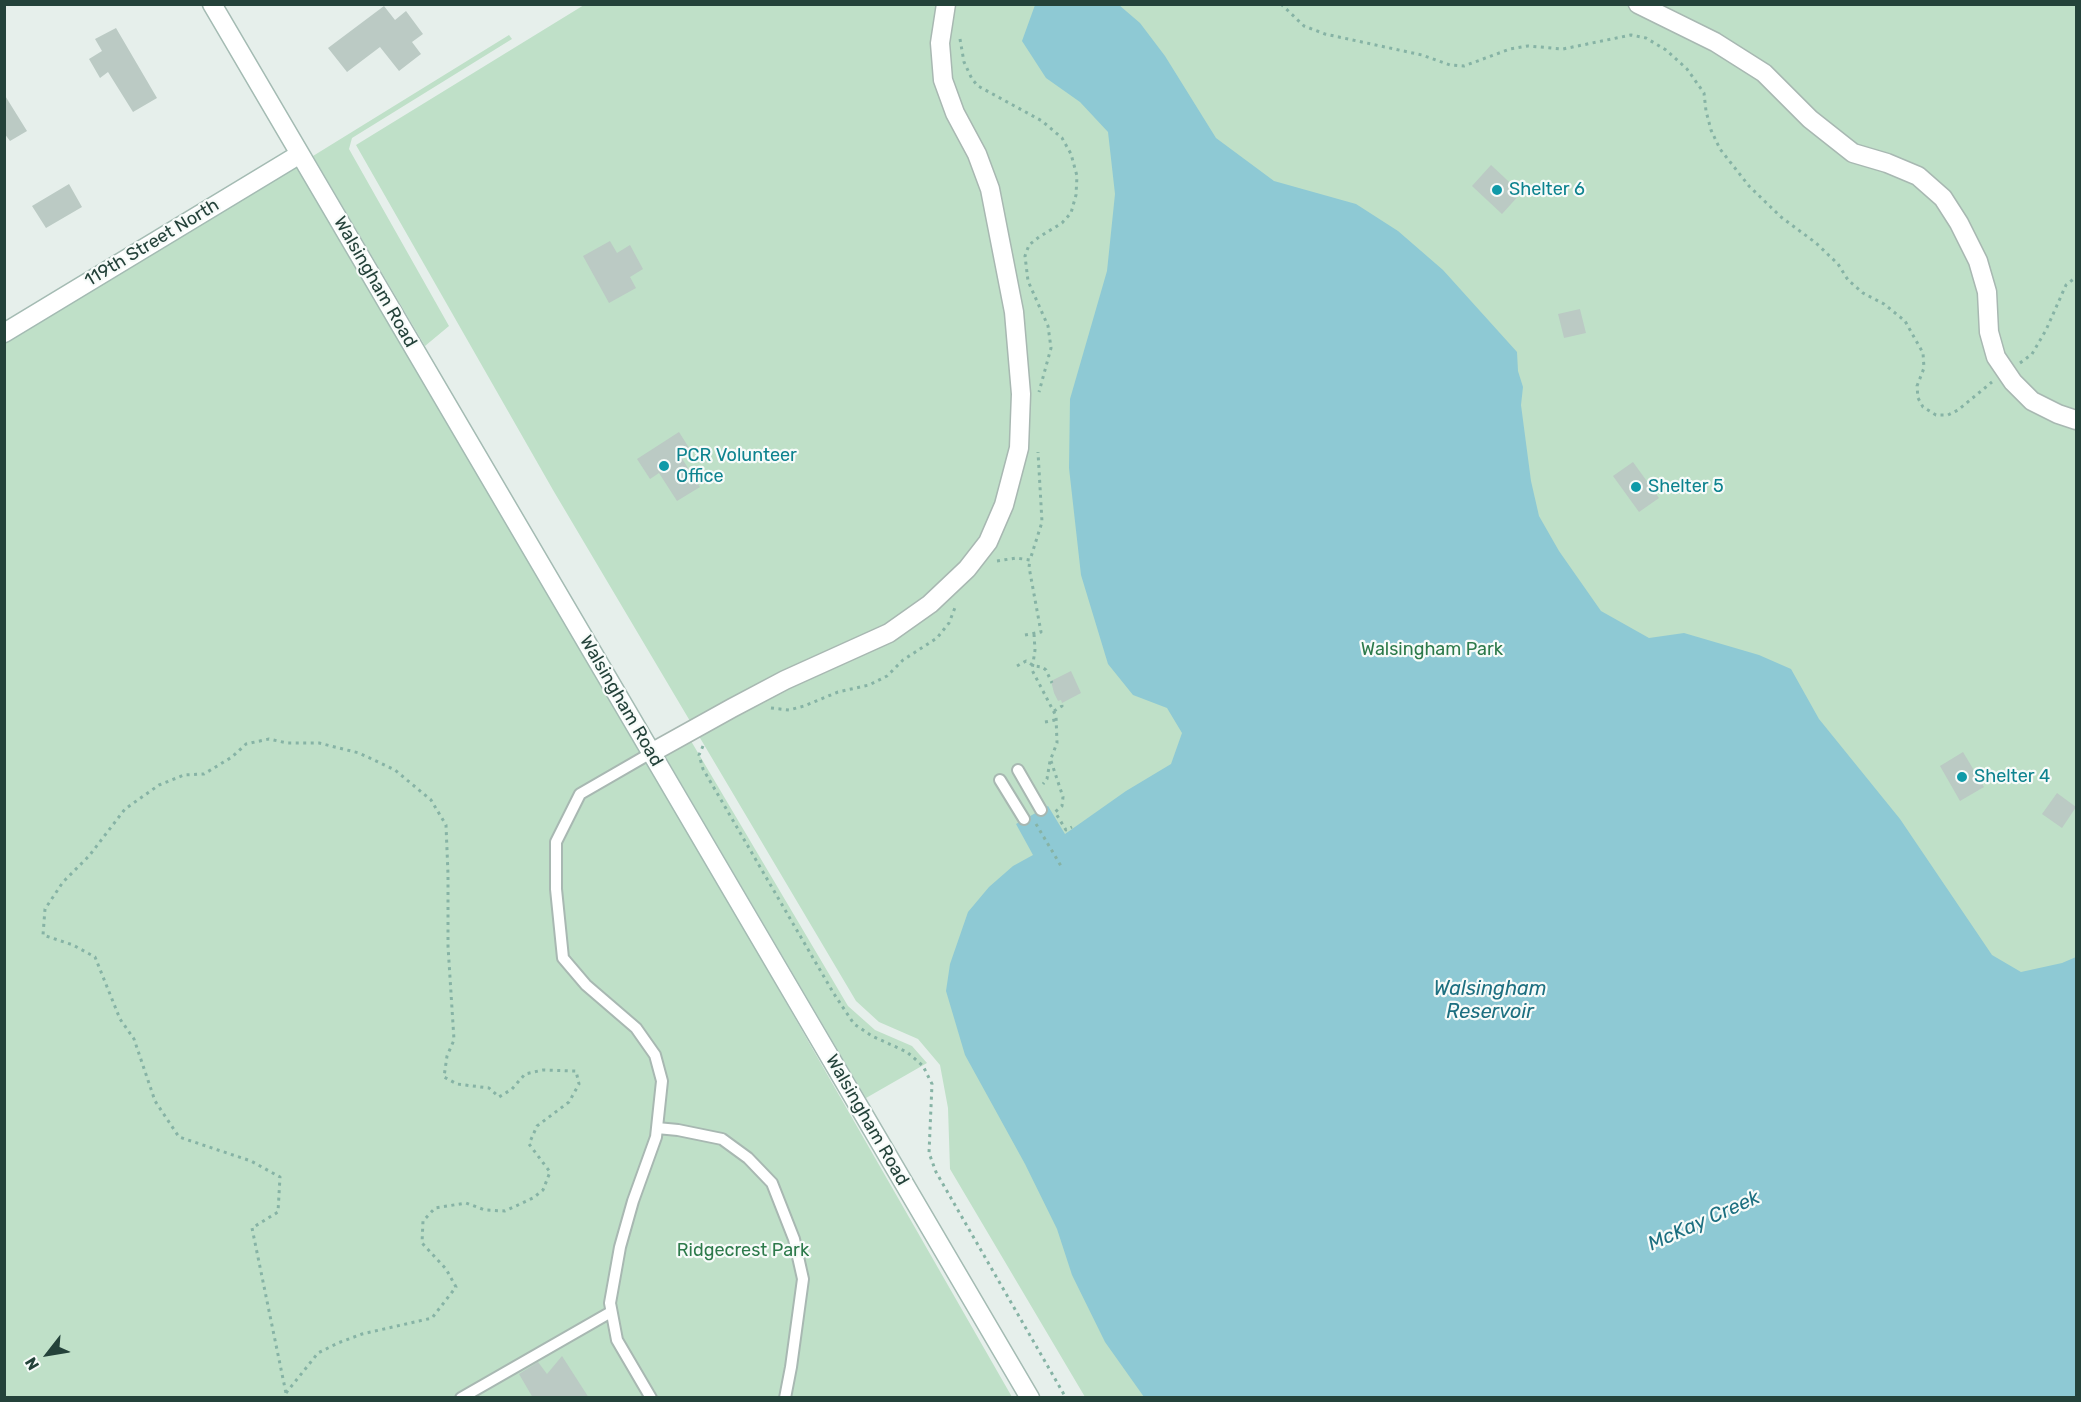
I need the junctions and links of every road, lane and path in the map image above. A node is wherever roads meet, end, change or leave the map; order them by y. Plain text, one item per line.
1 (212, 4) edge
2 (946, 4) edge
3 (1281, 4) edge
4 (1638, 4) edge
5 (960, 36) dead end
6 (300, 154) junction
7 (2076, 276) edge
8 (4, 333) edge
9 (2006, 372) junction
10 (1037, 399) dead end
11 (2076, 420) edge
12 (1038, 443) dead end
13 (1030, 560) junction
14 (992, 563) dead end
15 (957, 604) dead end
16 (1034, 634) junction
17 (1025, 635) dead end
18 (1017, 666) dead end
19 (1034, 666) junction
20 (1052, 683) dead end
21 (1061, 701) dead end
22 (766, 710) dead end
23 (1054, 711) junction
24 (1055, 720) junction
25 (1045, 722) dead end
26 (708, 740) dead end
27 (651, 753) junction
28 (1051, 760) junction
29 (1018, 770) dead end
30 (1000, 780) dead end
31 (1031, 793) junction
32 (1041, 810) dead end
33 (1024, 819) dead end
34 (1071, 827) dead end
35 (1050, 848) dead end
36 (1061, 866) dead end
37 (657, 1128) junction
38 (611, 1312) junction
39 (286, 1395) edge
40 (461, 1398) edge
41 (651, 1398) edge
42 (785, 1398) edge
43 (1030, 1398) edge
44 (1066, 1398) edge

1 - 6 street, Walsingham Road
2 - 27 street
3 - 9 path
4 - 9 street
5 - 10 path
6 - 8 street, 119th Street North
6 - 27 street, Walsingham Road
7 - 9 path
9 - 11 street
12 - 13 path
13 - 14 path
13 - 16 path
15 - 22 path
16 - 17 path
16 - 19 path
18 - 19 path
19 - 20 path
19 - 23 path
21 - 23 path
23 - 24 path
24 - 25 path
24 - 28 path
26 - 44 path
27 - 37 lane
27 - 43 street, Walsingham Road
28 - 31 path
28 - 34 path
29 - 31 lane
30 - 33 lane
31 - 32 lane
35 - 36 path
37 - 38 lane
37 - 42 lane
38 - 40 lane
38 - 41 lane
39 - 39 path

